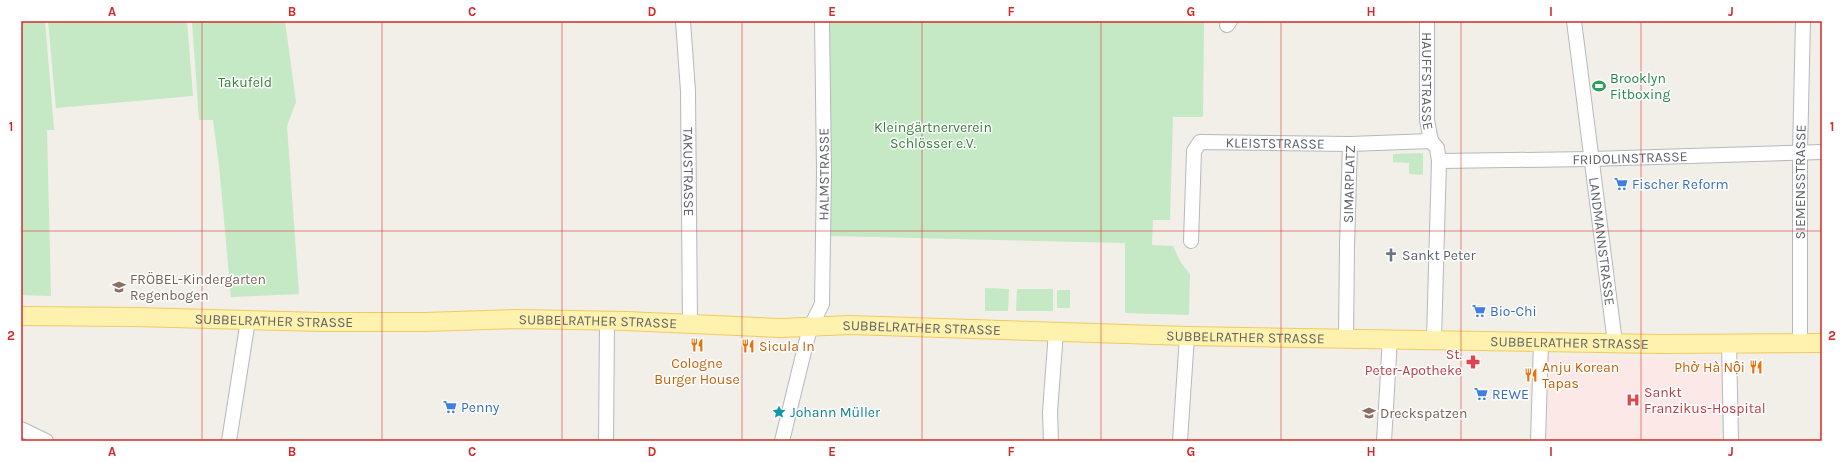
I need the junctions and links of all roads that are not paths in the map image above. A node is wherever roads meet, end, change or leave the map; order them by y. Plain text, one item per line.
1 (683, 21) edge
2 (822, 21) edge
3 (1427, 21) edge
4 (1574, 21) edge
5 (1803, 21) edge
6 (1431, 141) junction
7 (1350, 144) junction
8 (1800, 152) junction
9 (1822, 152) edge
10 (1591, 159) junction
11 (1439, 160) junction
12 (1191, 241) dead end
13 (21, 316) edge
14 (248, 320) junction
15 (607, 320) junction
16 (690, 324) junction
17 (811, 326) junction
18 (1056, 331) junction
19 (1187, 336) junction
20 (1346, 337) junction
21 (1390, 338) junction
22 (1434, 339) junction
23 (1541, 342) junction
24 (1616, 343) junction
25 (1729, 343) junction
26 (1800, 343) junction
27 (1822, 343) edge
28 (21, 428) edge
29 (46, 441) edge
30 (228, 441) edge
31 (606, 441) edge
32 (782, 441) edge
33 (1051, 441) edge
34 (1180, 441) edge
35 (1384, 441) edge
36 (1538, 441) edge
37 (1731, 441) edge

1 - 16 street, TAKUSTRASSE
2 - 17 street, HALMSTRASSE
3 - 6 street, HAUFFSTRASSE
4 - 10 street, LANDMANNSTRASSE
5 - 8 street, SIEMENSSTRASSE
6 - 7 street, SIMARPLATZ
6 - 11 street
7 - 12 street, KLEISTSTRASSE
7 - 20 street, SIMARPLATZ
8 - 9 street, FRIDOLINSTRASSE
8 - 10 street, FRIDOLINSTRASSE
8 - 26 street, SIEMENSSTRASSE
10 - 11 street, FRIDOLINSTRASSE
10 - 24 street, LANDMANNSTRASSE
11 - 22 street
13 - 14 main road, SUBBELRATHER STRASSE
14 - 15 main road, SUBBELRATHER STRASSE
14 - 30 street
15 - 16 main road, SUBBELRATHER STRASSE
15 - 31 street
16 - 17 main road, SUBBELRATHER STRASSE
17 - 18 main road, SUBBELRATHER STRASSE
17 - 32 street, HALMSTRASSE
18 - 19 main road, SUBBELRATHER STRASSE
18 - 33 street
19 - 20 main road, SUBBELRATHER STRASSE
19 - 34 street
20 - 21 main road, SUBBELRATHER STRASSE
21 - 22 main road, SUBBELRATHER STRASSE
21 - 35 street
22 - 23 main road, SUBBELRATHER STRASSE
23 - 24 main road, SUBBELRATHER STRASSE
23 - 36 street
24 - 25 main road, SUBBELRATHER STRASSE
25 - 26 main road, SUBBELRATHER STRASSE
25 - 37 street
26 - 27 main road, SUBBELRATHER STRASSE
28 - 29 street

